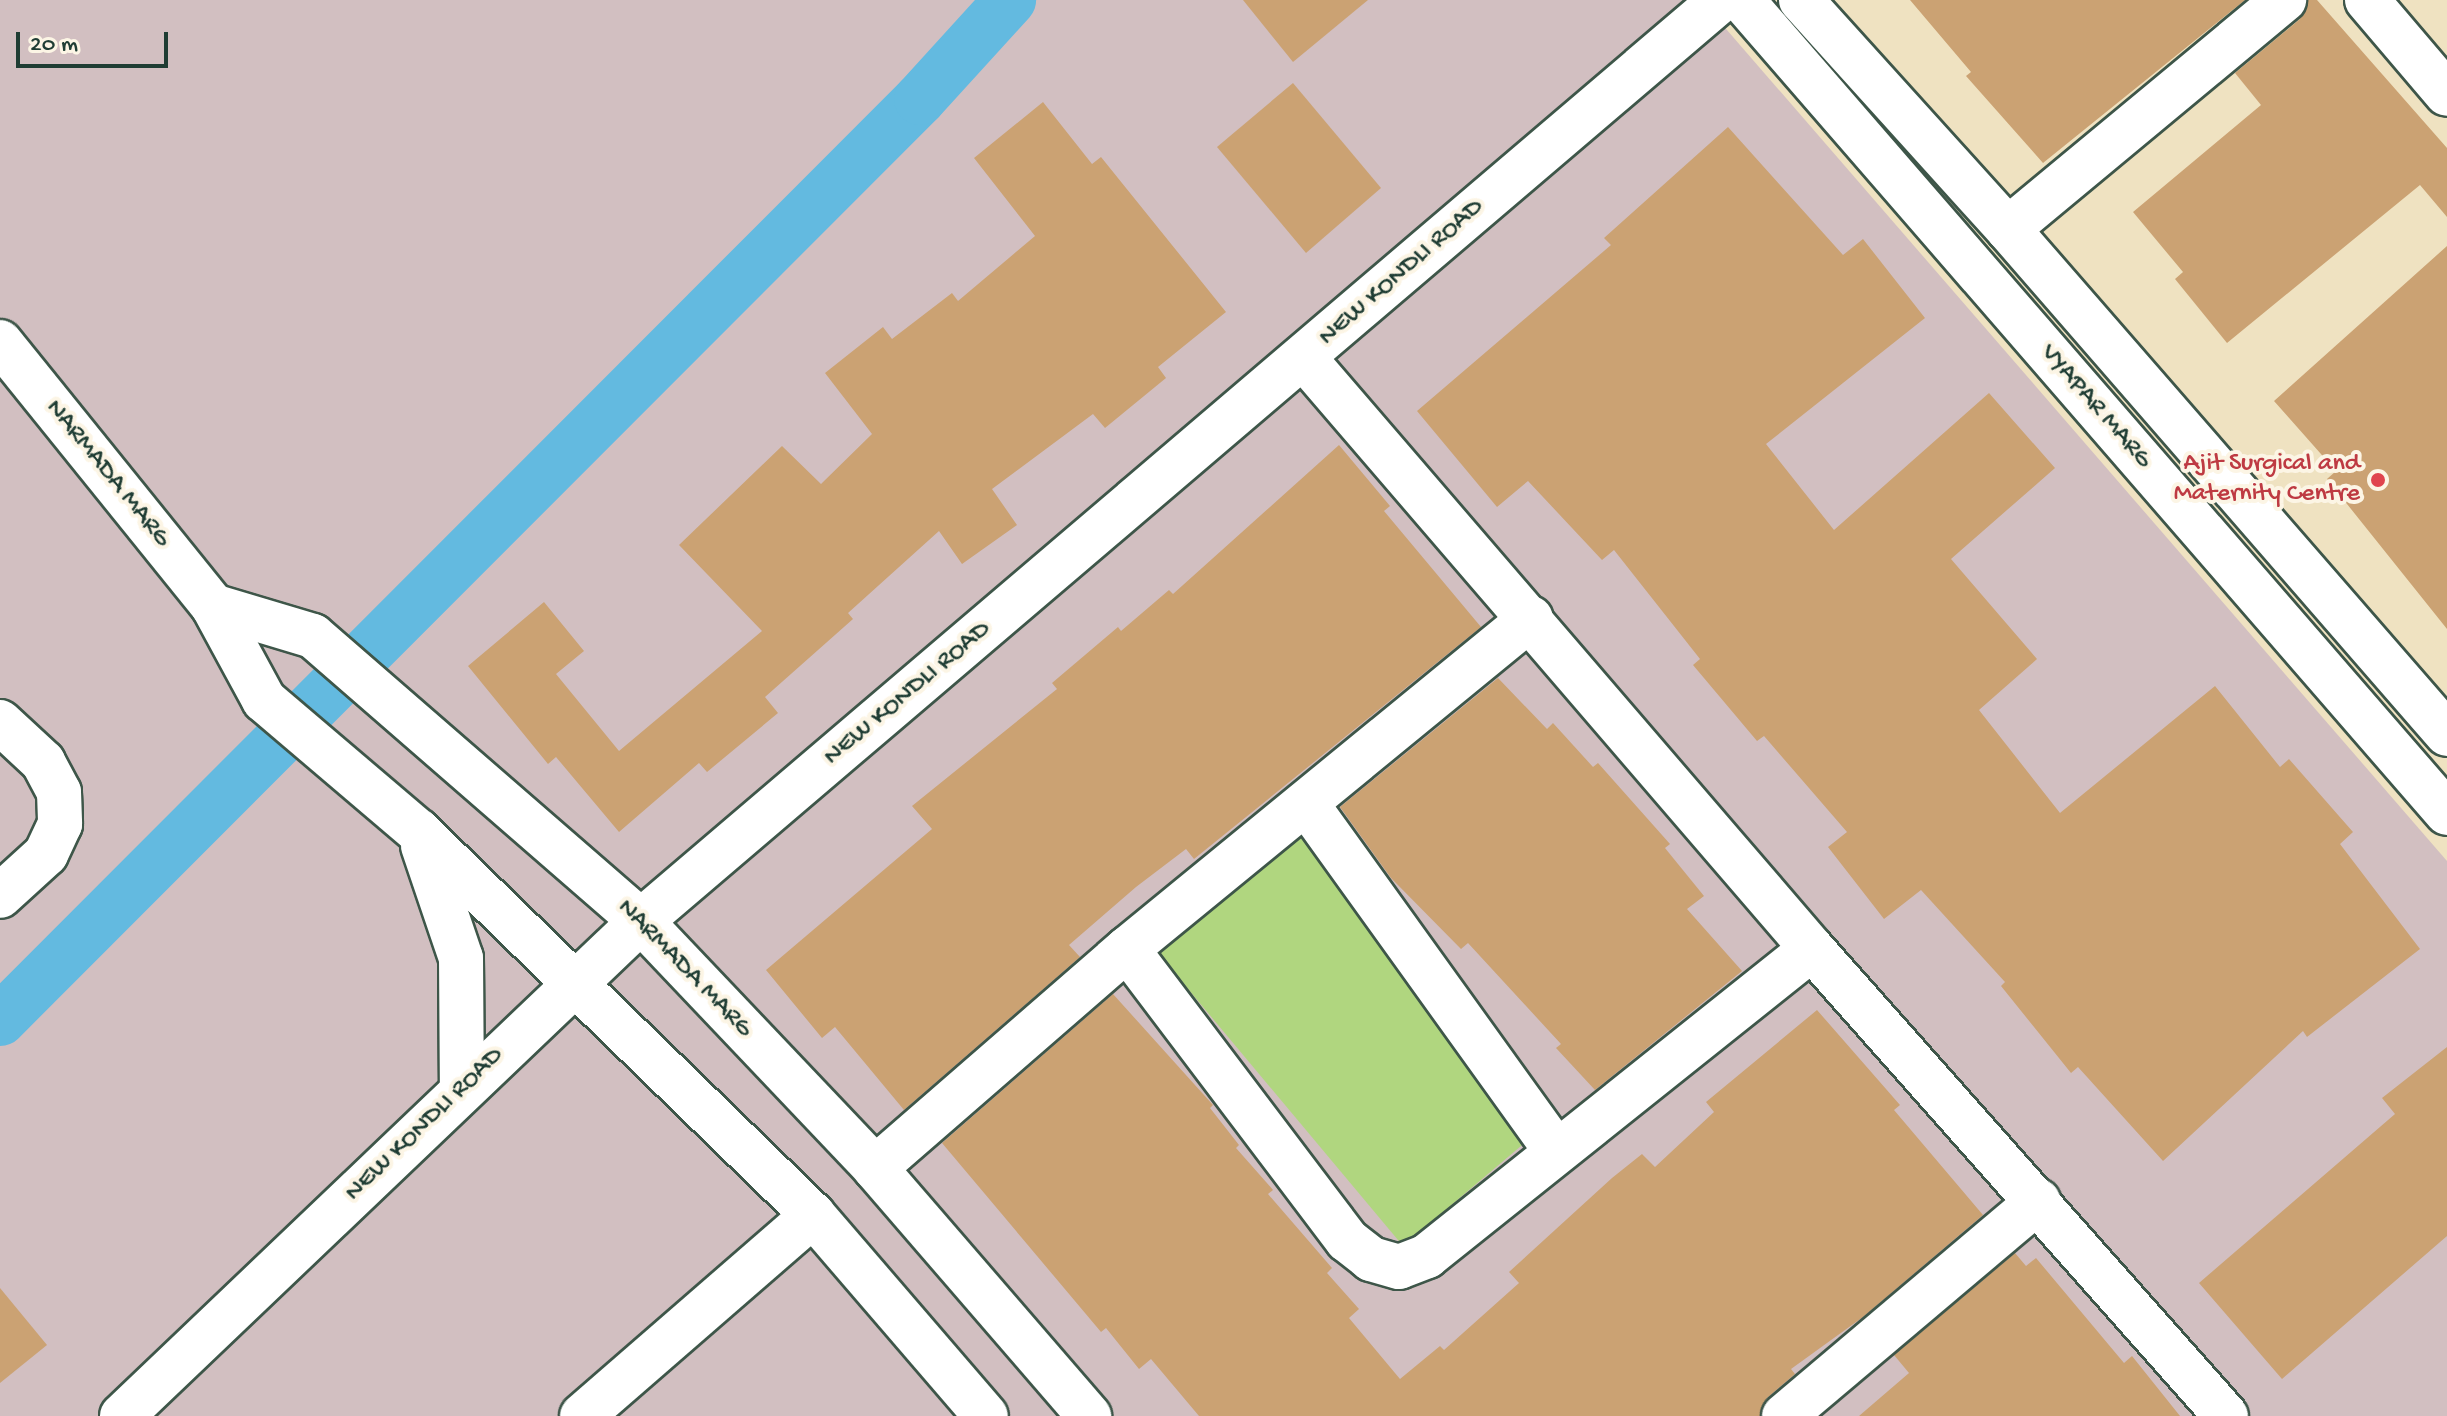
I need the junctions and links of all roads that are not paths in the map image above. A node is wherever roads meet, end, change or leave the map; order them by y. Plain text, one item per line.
1 (1721, 0) edge
2 (1742, 0) edge
3 (1801, 0) edge
4 (2284, 0) edge
5 (2367, 0) edge
6 (2447, 94) edge
7 (2008, 229) junction
8 (0, 342) edge
9 (1304, 358) junction
10 (213, 606) junction
11 (1531, 618) junction
12 (0, 722) edge
13 (2447, 734) edge
14 (1306, 803) junction
15 (2447, 813) edge
16 (418, 831) junction
17 (0, 896) edge
18 (641, 921) junction
19 (1127, 949) junction
20 (1812, 949) junction
21 (573, 986) junction
22 (462, 1089) junction
23 (1555, 1149) junction
24 (875, 1168) junction
25 (2038, 1201) junction
26 (813, 1215) junction
27 (1803, 1410) edge
28 (122, 1416) edge
29 (582, 1416) edge
30 (986, 1416) edge
31 (1089, 1416) edge
32 (2226, 1416) edge

1 - 9 street, NEW KONDLI ROAD
2 - 15 street, VYAPAR MARG
3 - 7 street, VYAPAR MARG
4 - 7 street
5 - 6 street
7 - 13 street, VYAPAR MARG
8 - 10 street, NARMADA MARG
9 - 11 street
9 - 18 street, NEW KONDLI ROAD
10 - 16 street, NARMADA MARG
10 - 18 street, NARMADA MARG
11 - 14 street
11 - 20 street
12 - 17 street
14 - 19 street
14 - 23 street
16 - 21 street, NARMADA MARG
16 - 22 street
18 - 21 street, NEW KONDLI ROAD
18 - 24 street, NARMADA MARG
19 - 23 street
19 - 24 street
20 - 23 street
20 - 25 street
21 - 22 street, NEW KONDLI ROAD
21 - 26 street, NARMADA MARG
22 - 28 street, NEW KONDLI ROAD
24 - 31 street, NARMADA MARG
25 - 27 street
25 - 32 street
26 - 29 street
26 - 30 street, NARMADA MARG

